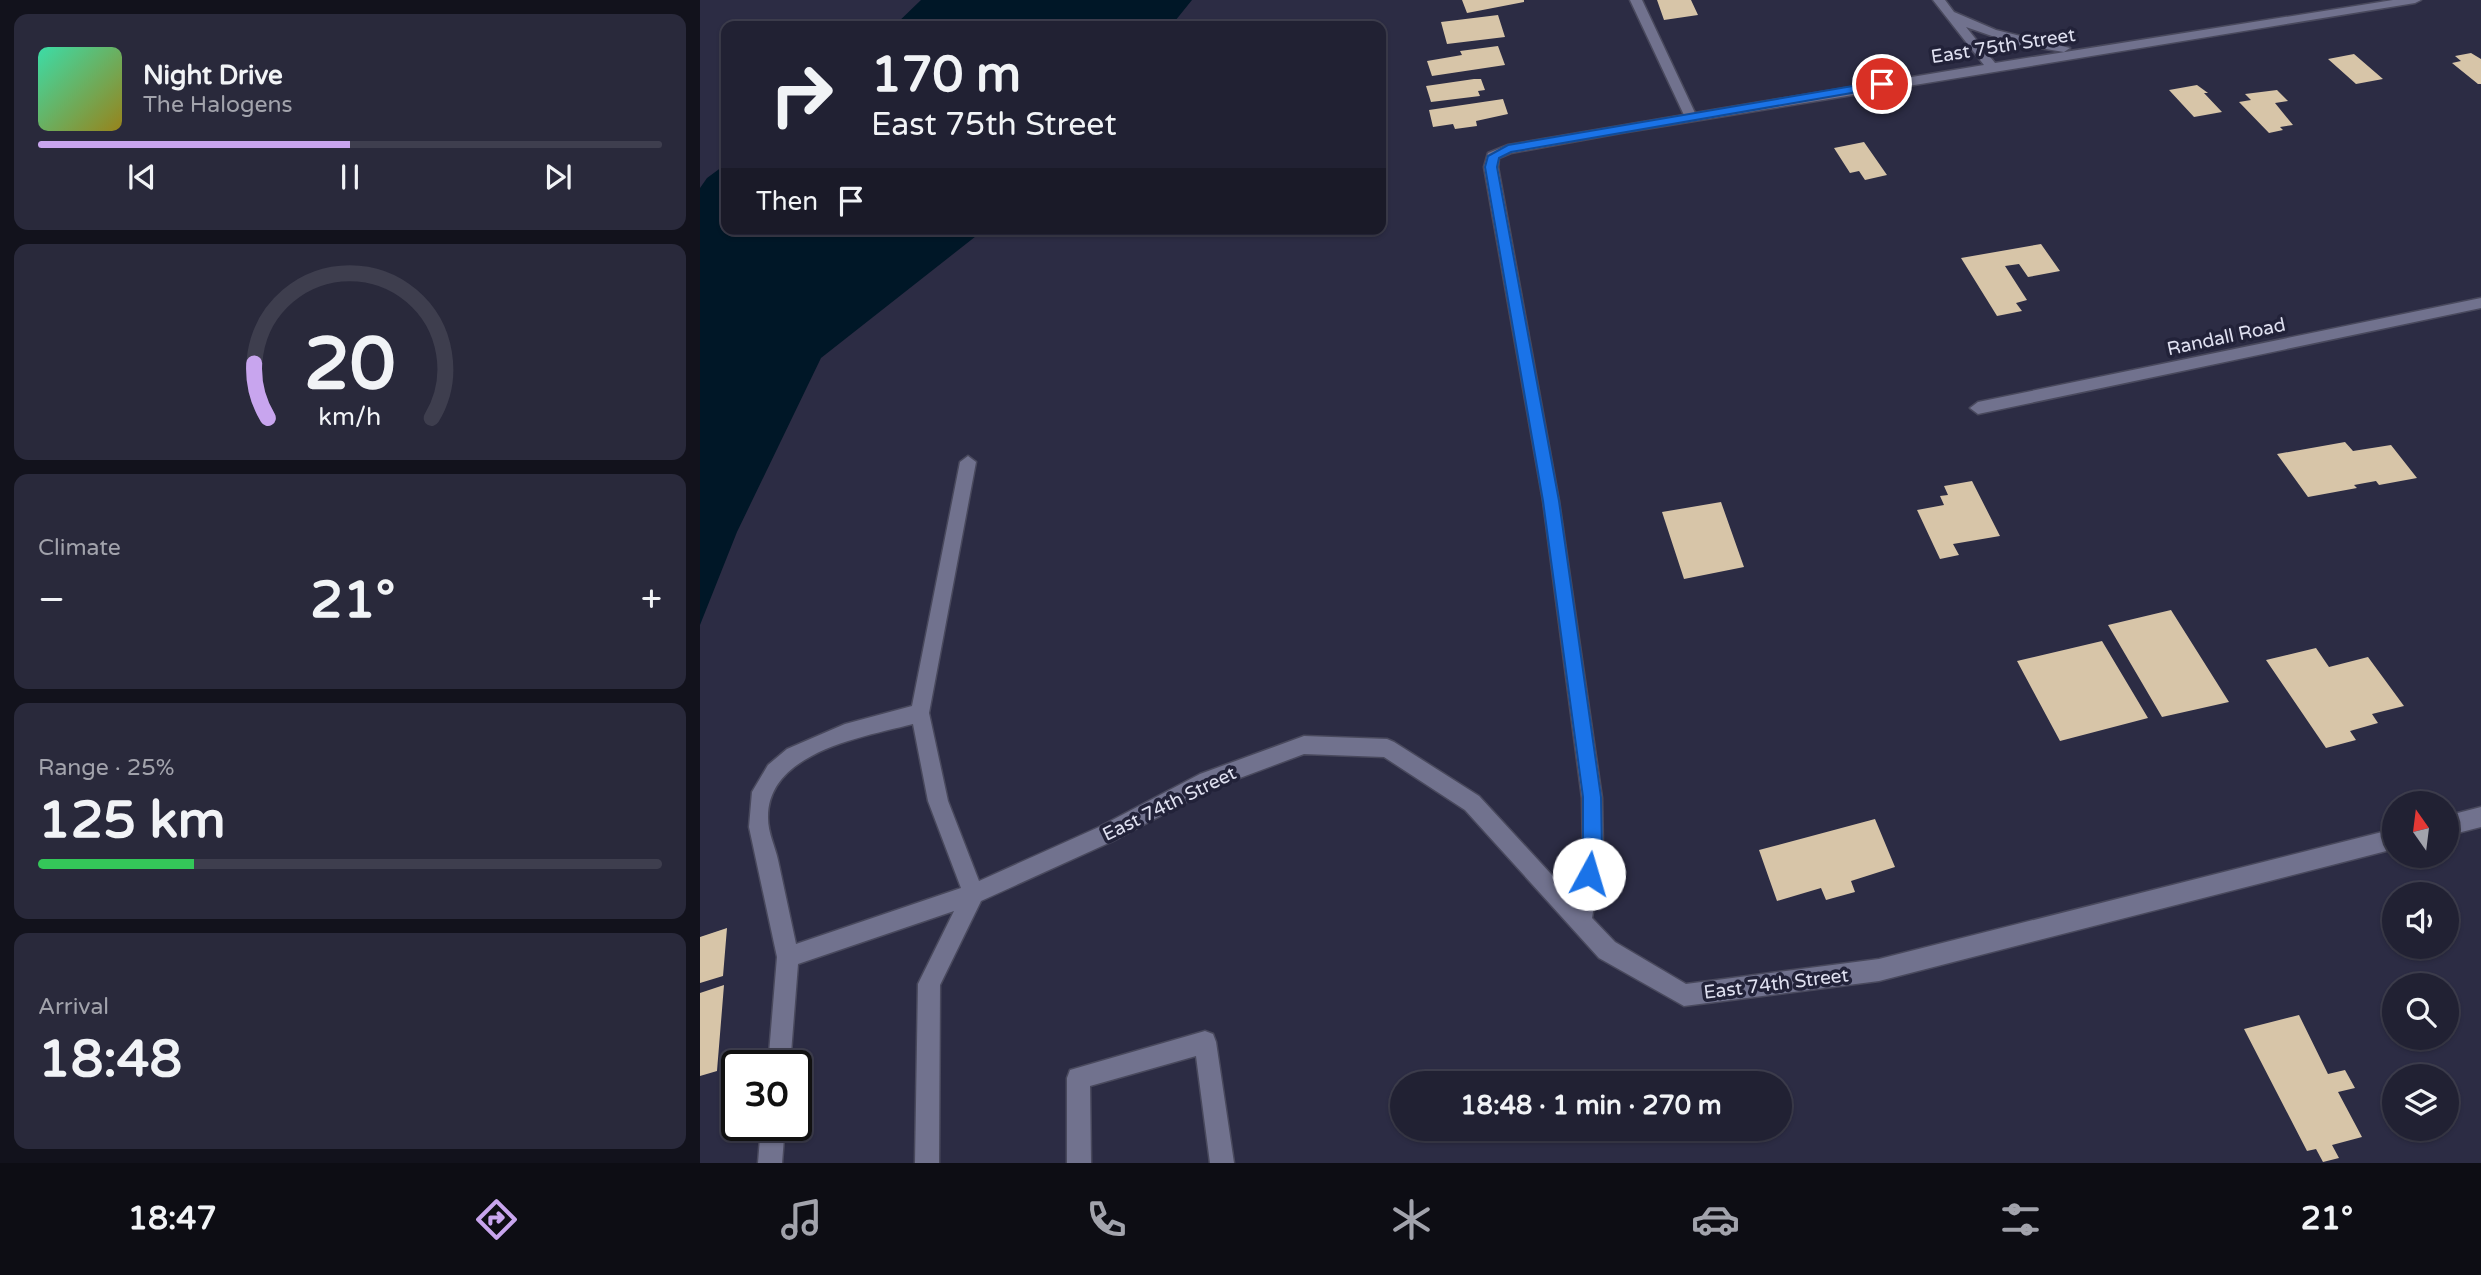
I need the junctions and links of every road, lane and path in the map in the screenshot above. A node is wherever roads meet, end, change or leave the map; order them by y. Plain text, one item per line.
1 (1636, 0) edge
2 (1939, 0) edge
3 (2415, 0) edge
4 (1950, 14) junction
5 (2117, 47) junction
6 (1992, 66) junction
7 (1691, 117) junction
8 (2481, 303) edge
9 (1978, 408) dead end
10 (968, 462) dead end
11 (920, 713) junction
12 (2481, 817) edge
13 (2459, 823) edge
14 (2382, 842) edge
15 (974, 894) junction
16 (1581, 921) junction
17 (788, 957) junction
18 (780, 1050) edge
19 (772, 1141) edge
20 (770, 1163) edge
21 (927, 1163) edge
22 (1079, 1163) edge
23 (1222, 1163) edge

1 - 7 street
2 - 4 street
3 - 5 street, East 75th Street
4 - 5 street
4 - 6 street
5 - 6 street, East 75th Street
6 - 7 street, East 75th Street
7 - 16 street, East 75th Street
8 - 9 street, Randall Road
10 - 11 street
11 - 15 street
11 - 17 street
12 - 13 street
14 - 16 street, East 74th Street
15 - 16 street, East 74th Street
15 - 17 street, East 74th Street
15 - 21 street
17 - 18 street
19 - 20 street
22 - 23 street

